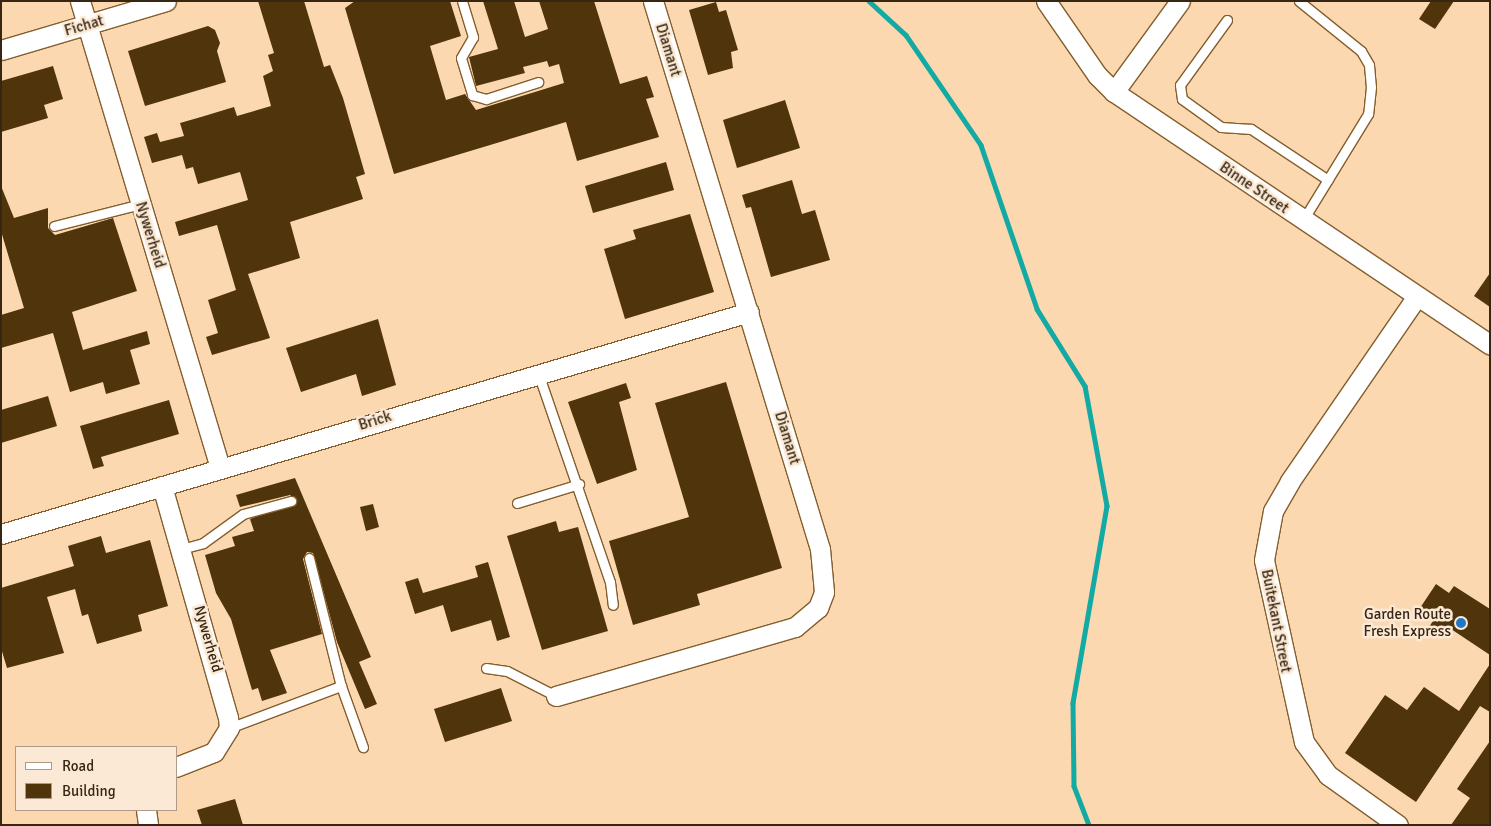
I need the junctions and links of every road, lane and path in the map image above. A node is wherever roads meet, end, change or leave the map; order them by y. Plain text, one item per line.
1 (80, 1) edge
2 (166, 1) edge
3 (462, 1) edge
4 (653, 1) edge
5 (1046, 1) edge
6 (1180, 1) edge
7 (1299, 1) edge
8 (1227, 20) dead end
9 (87, 24) junction
10 (1, 50) edge
11 (538, 82) dead end
12 (1114, 92) junction
13 (1328, 180) junction
14 (141, 204) junction
15 (1303, 220) junction
16 (54, 226) dead end
17 (1417, 296) junction
18 (749, 312) junction
19 (1490, 346) edge
20 (538, 372) junction
21 (220, 468) junction
22 (579, 484) junction
23 (162, 486) junction
24 (291, 501) dead end
25 (517, 503) dead end
26 (1, 534) edge
27 (181, 549) junction
28 (309, 558) dead end
29 (613, 605) dead end
30 (486, 668) dead end
31 (341, 686) junction
32 (556, 696) joint
33 (229, 728) junction
34 (362, 747) dead end
35 (178, 766) edge
36 (146, 811) edge
37 (148, 825) edge
38 (1398, 825) edge

1 - 9 street, Nywerheid
2 - 9 street, Fichat
3 - 11 lane
4 - 18 street, Diamant
5 - 12 street, Binne Street
6 - 12 street
7 - 13 lane
8 - 13 lane
9 - 10 street, Fichat
9 - 14 street, Nywerheid
12 - 15 street, Binne Street
13 - 15 lane
14 - 16 lane
14 - 21 street, Nywerheid
15 - 17 street, Binne Street
17 - 19 street, Binne Street
17 - 38 street, Buitekant Street
18 - 20 street, Brick
18 - 32 street, Diamant
20 - 21 street, Brick
20 - 22 lane
21 - 23 street, Brick
22 - 25 lane
22 - 29 lane
23 - 26 street, Brick
23 - 27 street, Nywerheid
24 - 27 lane
27 - 33 street, Nywerheid
28 - 31 lane
30 - 32 lane
31 - 33 lane
31 - 34 lane
33 - 35 street
36 - 37 street

